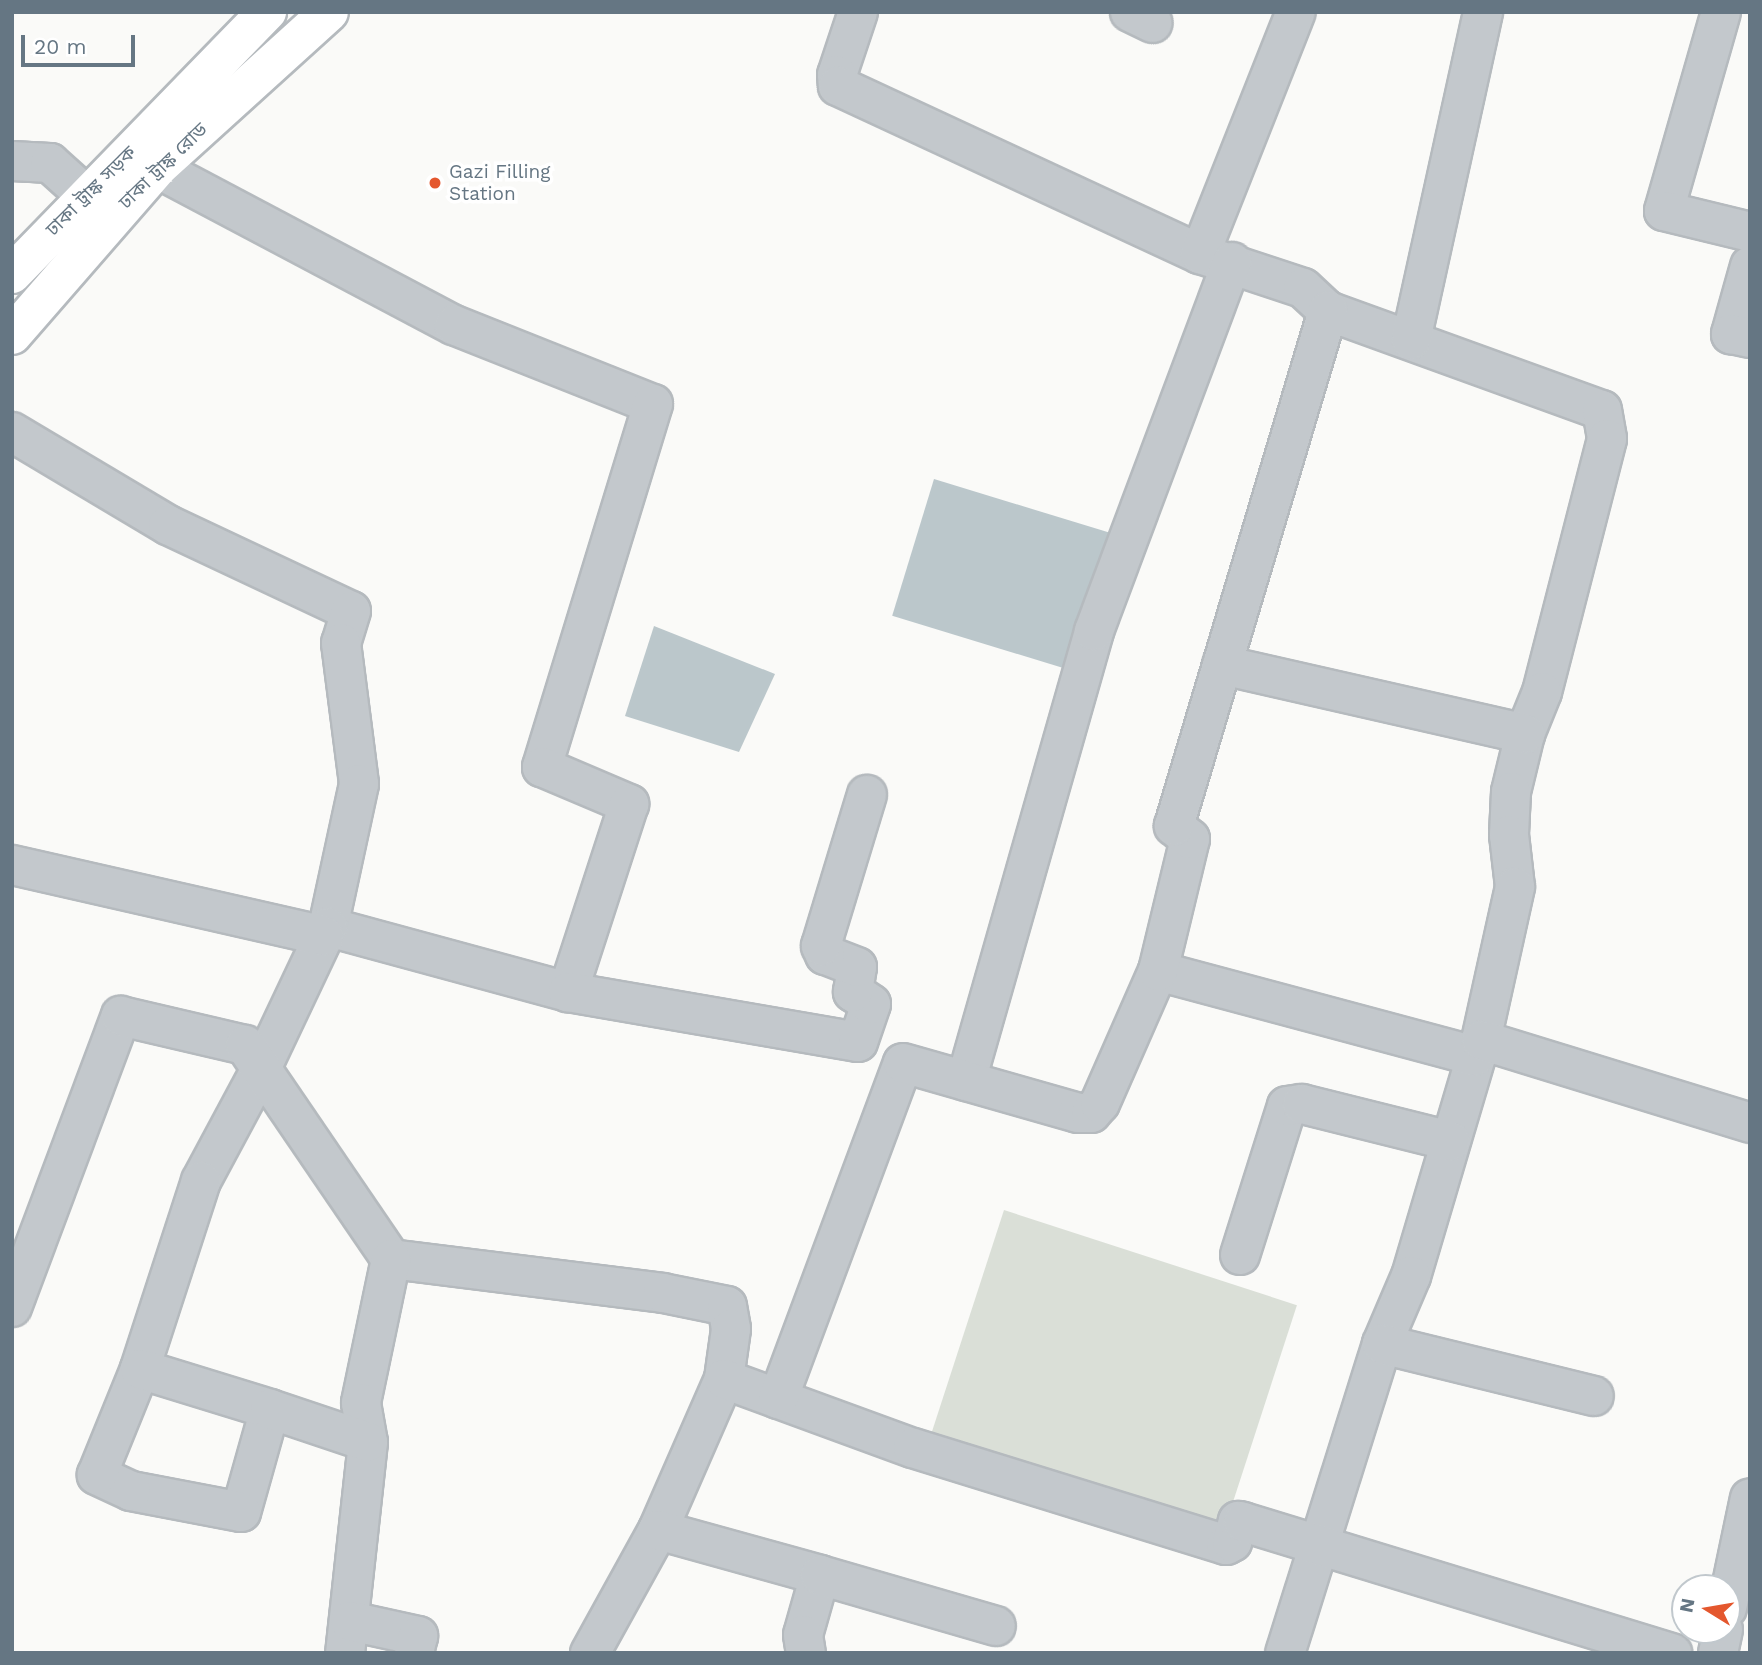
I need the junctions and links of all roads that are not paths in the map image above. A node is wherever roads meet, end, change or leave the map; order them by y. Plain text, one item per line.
1 (267, 12) edge
2 (329, 12) edge
3 (858, 12) edge
4 (1296, 12) edge
5 (1483, 12) edge
6 (1721, 12) edge
7 (173, 111) joint
8 (12, 161) edge
9 (157, 168) junction
10 (98, 206) junction
11 (1750, 232) edge
12 (1216, 258) junction
13 (1750, 266) edge
14 (12, 274) edge
15 (1328, 312) junction
16 (12, 335) edge
17 (1750, 338) edge
18 (1411, 340) junction
19 (12, 432) edge
20 (1222, 665) junction
21 (1525, 734) junction
22 (867, 795) dead end
23 (12, 865) edge
24 (326, 931) junction
25 (1158, 971) junction
26 (568, 992) junction
27 (1478, 1048) junction
28 (261, 1069) junction
29 (966, 1081) junction
30 (1750, 1123) edge
31 (1450, 1141) junction
32 (22, 1247) edge
33 (1240, 1255) dead end
34 (391, 1259) junction
35 (12, 1307) edge
36 (1382, 1344) junction
37 (140, 1369) junction
38 (724, 1379) junction
39 (1594, 1396) dead end
40 (778, 1399) junction
41 (270, 1409) junction
42 (368, 1442) junction
43 (1750, 1498) edge
44 (658, 1530) junction
45 (1317, 1547) junction
46 (1734, 1574) edge
47 (820, 1575) junction
48 (996, 1626) dead end
49 (347, 1637) edge
50 (1627, 1646) edge
51 (414, 1653) edge
52 (590, 1653) edge
53 (806, 1653) edge
54 (1285, 1653) edge
55 (1672, 1653) edge

1 - 7 main road, ঢাকা ট্রাঙ্ক রোড
2 - 9 main road, ঢাকা ট্রাঙ্ক রোড
3 - 12 street
4 - 12 street
5 - 18 street
6 - 11 street
7 - 10 main road, ঢাকা ট্রাঙ্ক সড়ক
8 - 10 street
9 - 10 main road, ঢাকা ট্রাঙ্ক রোড
9 - 26 street
10 - 14 main road, ঢাকা ট্রাঙ্ক সড়ক
10 - 16 main road, ঢাকা ট্রাঙ্ক রোড
12 - 15 street
12 - 29 street
13 - 17 street
15 - 18 street
15 - 20 street
18 - 21 street
19 - 24 street
20 - 21 street
20 - 25 street
21 - 27 street
22 - 26 street
23 - 24 street
24 - 26 street
24 - 28 street
25 - 27 street
25 - 29 street
27 - 30 street
27 - 31 street
28 - 32 street
28 - 34 street
28 - 37 street
29 - 40 street
31 - 33 street
31 - 36 street
32 - 35 street
34 - 38 street
34 - 42 street
36 - 39 street
36 - 45 street
37 - 41 street
37 - 41 street
38 - 40 street
38 - 44 street
40 - 45 street
41 - 42 street
42 - 49 street
43 - 46 street
44 - 47 street
44 - 52 street
45 - 50 street
45 - 54 street
47 - 48 street
47 - 53 street
49 - 51 street
50 - 55 street

